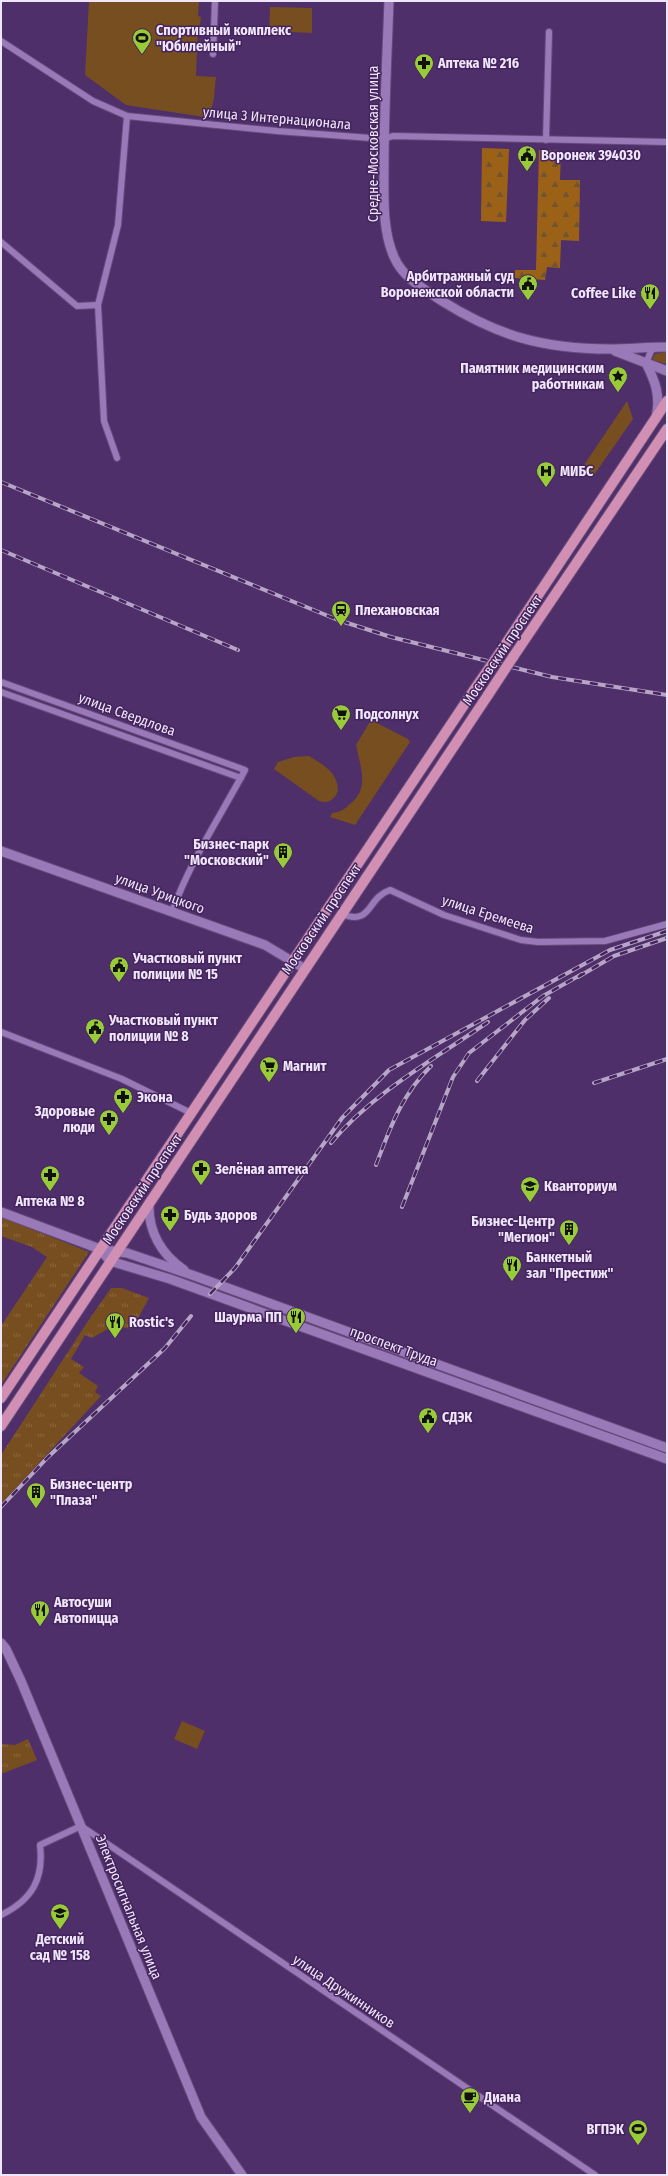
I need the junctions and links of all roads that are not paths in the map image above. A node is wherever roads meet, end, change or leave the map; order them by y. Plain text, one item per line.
1 (215, 1) edge
2 (389, 1) edge
3 (549, 32) dead end
4 (1, 41) edge
5 (213, 54) dead end
6 (127, 116) junction
7 (384, 139) junction
8 (546, 140) junction
9 (667, 142) edge
10 (1, 242) edge
11 (98, 305) junction
12 (656, 347) junction
13 (667, 347) edge
14 (610, 349) junction
15 (646, 363) junction
16 (667, 370) edge
17 (667, 401) edge
18 (656, 418) junction
19 (667, 429) edge
20 (117, 458) dead end
21 (1, 682) edge
22 (1, 692) edge
23 (241, 778) junction
24 (1, 851) edge
25 (172, 912) junction
26 (341, 914) junction
27 (667, 924) edge
28 (292, 961) junction
29 (305, 969) junction
30 (1, 1032) edge
31 (191, 1113) junction
32 (149, 1203) junction
33 (1, 1212) edge
34 (100, 1249) junction
35 (117, 1251) junction
36 (110, 1261) junction
37 (192, 1275) junction
38 (1, 1398) edge
39 (1, 1426) edge
40 (636, 1437) junction
41 (632, 1446) junction
42 (667, 1448) edge
43 (667, 1459) edge
44 (1, 1643) edge
45 (81, 1826) junction
46 (1, 1915) edge
47 (242, 2175) edge
48 (594, 2175) edge

1 - 5 street
2 - 7 street, Средне-Московская улица
3 - 8 street
4 - 6 street, улица 3 Интернационала
6 - 7 street, улица 3 Интернационала
6 - 11 street
7 - 8 street, улица 3 Интернационала
7 - 14 street, Средне-Московская улица
8 - 9 street, улица 3 Интернационала
10 - 11 street
11 - 20 street
12 - 13 street, Средне-Московская улица
12 - 14 street, Средне-Московская улица
12 - 15 street
14 - 15 street, Средне-Московская улица
15 - 16 street, Средне-Московская улица
15 - 18 street
17 - 18 main road, Московский проспект
18 - 28 main road, Московский проспект, bridge
19 - 26 main road, Московский проспект, bridge
21 - 23 street, улица Свердлова
22 - 23 street, улица Свердлова
23 - 25 street
24 - 25 street, улица Урицкого
25 - 28 street, улица Урицкого
26 - 27 street, улица Еремеева
26 - 29 main road, Московский проспект
28 - 29 street, улица Урицкого
28 - 31 main road, Московский проспект
29 - 32 main road, Московский проспект
30 - 31 street
31 - 34 main road, Московский проспект
32 - 35 main road, Московский проспект
32 - 37 street
33 - 34 street
34 - 35 street, проспект Труда
34 - 36 street
34 - 38 main road, Московский проспект
35 - 36 main road, Московский проспект
35 - 37 street, проспект Труда
36 - 39 main road, Московский проспект
36 - 41 street, проспект Труда
37 - 40 street, проспект Труда
40 - 41 street
40 - 42 street, проспект Труда
41 - 43 street, проспект Труда
44 - 45 street, Электросигнальная улица
45 - 46 street
45 - 47 street, Электросигнальная улица
45 - 48 street, улица Дружинников

